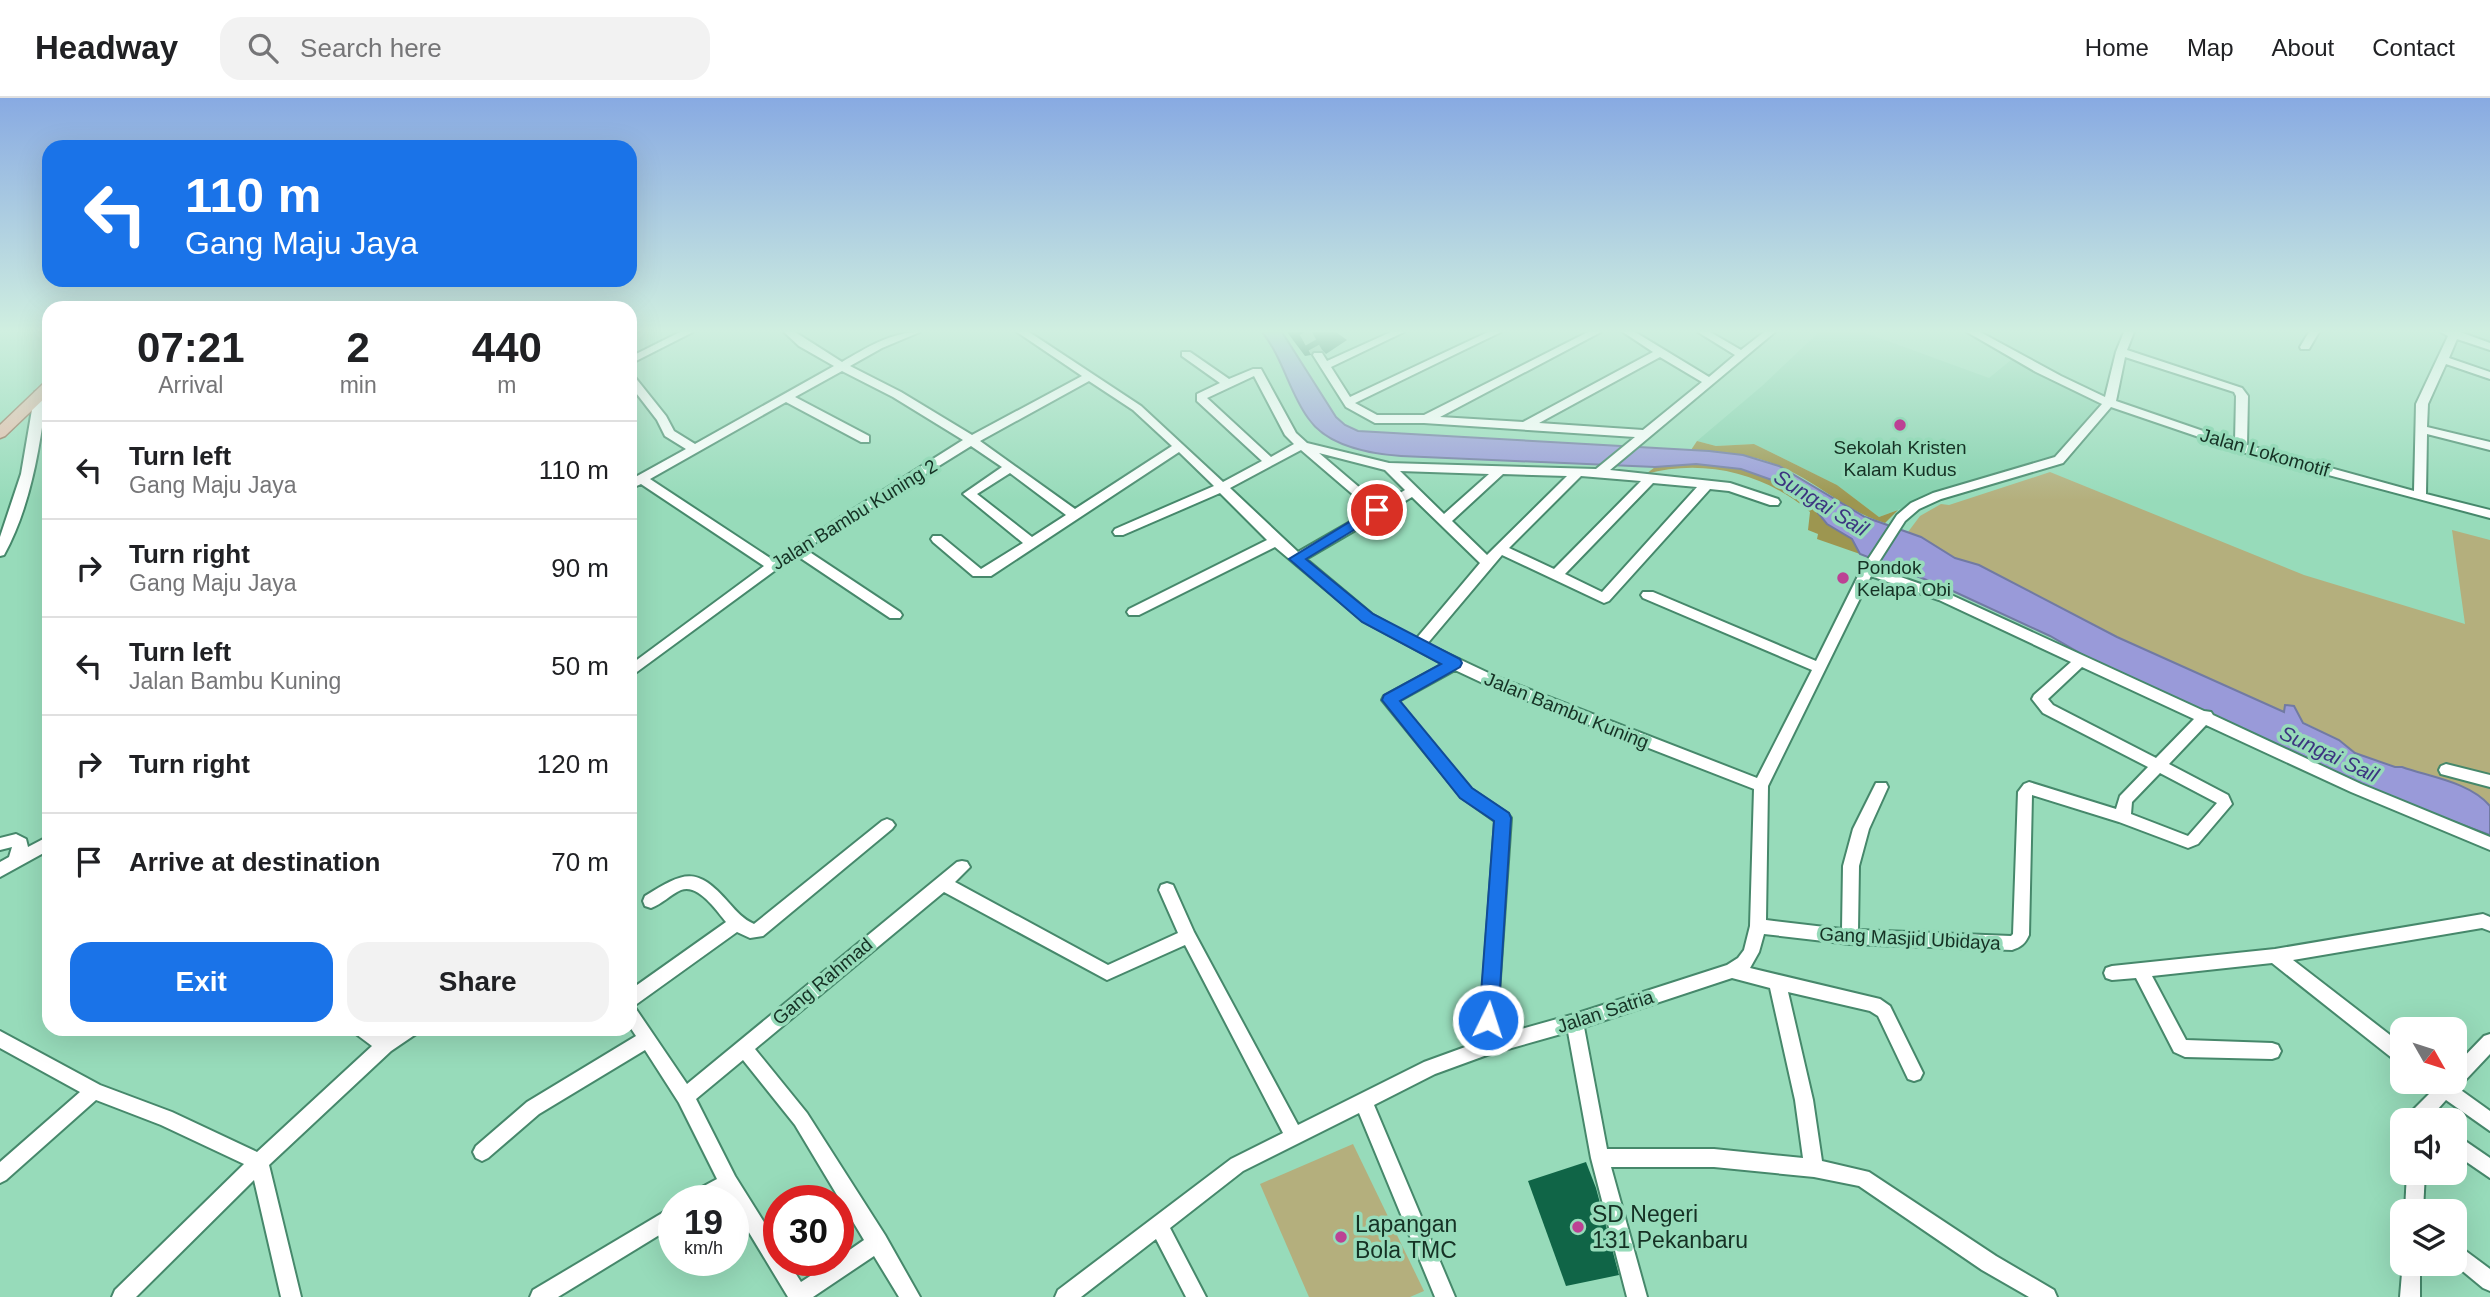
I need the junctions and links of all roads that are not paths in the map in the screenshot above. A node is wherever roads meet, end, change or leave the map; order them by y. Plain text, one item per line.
1 (638, 388) edge
2 (805, 388) edge
3 (883, 388) edge
4 (1069, 388) edge
5 (1108, 388) edge
6 (1217, 388) edge
7 (1266, 388) edge
8 (1339, 388) edge
9 (1378, 388) edge
10 (1485, 388) edge
11 (1595, 388) edge
12 (1702, 388) edge
13 (2082, 388) edge
14 (2113, 388) edge
15 (2232, 388) edge
16 (2429, 388) edge
17 (42, 392) edge
18 (787, 398) junction
19 (1348, 402) junction
20 (2110, 402) junction
21 (1424, 419) junction
22 (42, 422) edge
23 (1525, 426) junction
24 (2422, 429) junction
25 (0, 433) edge
26 (1644, 434) junction
27 (865, 439) dead end
28 (972, 440) junction
29 (1303, 445) junction
30 (1180, 446) junction
31 (2241, 446) junction
32 (2490, 446) edge
33 (693, 448) junction
34 (1270, 462) junction
35 (1389, 467) junction
36 (1009, 468) junction
37 (1500, 470) junction
38 (1602, 471) junction
39 (1578, 472) junction
40 (1651, 478) junction
41 (637, 480) edge
42 (637, 484) edge
43 (1707, 484) junction
44 (1223, 488) junction
45 (1412, 491) junction
46 (2420, 496) junction
47 (1774, 502) dead end
48 (1377, 510) junction
49 (2490, 514) edge
50 (1076, 516) junction
51 (1444, 521) junction
52 (1119, 532) dead end
53 (937, 539) dead end
54 (1276, 541) junction
55 (1032, 543) junction
56 (796, 549) junction
57 (1500, 549) junction
58 (0, 552) edge
59 (1296, 559) junction
60 (1487, 563) junction
61 (771, 565) junction
62 (1869, 567) junction
63 (1555, 576) junction
64 (1648, 595) dead end
65 (1134, 612) dead end
66 (895, 615) dead end
67 (1418, 646) junction
68 (2081, 660) junction
69 (1454, 663) junction
70 (637, 668) edge
71 (1820, 668) junction
72 (2206, 716) junction
73 (2157, 765) junction
74 (2446, 770) dead end
75 (2490, 781) edge
76 (1761, 786) junction
77 (1881, 787) dead end
78 (2123, 817) junction
79 (887, 825) dead end
80 (0, 844) edge
81 (2490, 845) edge
82 (42, 846) edge
83 (16, 861) junction
84 (961, 867) dead end
85 (0, 870) edge
86 (942, 883) junction
87 (1167, 890) dead end
88 (651, 901) dead end
89 (737, 923) junction
90 (2490, 924) edge
91 (1758, 926) junction
92 (1188, 936) junction
93 (1850, 937) junction
94 (2275, 956) junction
95 (2140, 969) junction
96 (1732, 971) junction
97 (2112, 973) dead end
98 (1777, 982) junction
99 (637, 995) edge
100 (1575, 1022) junction
101 (637, 1023) edge
102 (372, 1036) edge
103 (400, 1036) edge
104 (0, 1039) edge
105 (647, 1039) junction
106 (2490, 1042) edge
107 (385, 1045) junction
108 (2390, 1046) edge
109 (743, 1047) junction
110 (1487, 1047) junction
111 (2272, 1051) dead end
112 (2468, 1062) edge
113 (1914, 1073) dead end
114 (94, 1091) junction
115 (2460, 1094) edge
116 (685, 1097) junction
117 (1363, 1101) junction
118 (2490, 1122) edge
119 (1294, 1136) junction
120 (482, 1152) dead end
121 (2467, 1152) edge
122 (1600, 1158) junction
123 (259, 1162) junction
124 (1814, 1168) junction
125 (1, 1169) edge
126 (2490, 1170) edge
127 (729, 1182) junction
128 (724, 1185) edge
129 (658, 1225) edge
130 (1159, 1226) junction
131 (878, 1241) junction
132 (2467, 1262) edge
133 (2411, 1276) edge
134 (2490, 1281) edge
135 (122, 1297) edge
136 (291, 1297) edge
137 (540, 1297) edge
138 (798, 1297) edge
139 (910, 1297) edge
140 (1065, 1297) edge
141 (1196, 1297) edge
142 (1445, 1297) edge
143 (1637, 1297) edge
144 (2047, 1297) edge
145 (2410, 1297) edge

1 - 33 street
2 - 18 street
3 - 28 street
4 - 28 street, Jalan Bambu Kuning 2
5 - 30 street, Jalan Bambu Kuning
6 - 34 street
7 - 29 street
8 - 19 street
9 - 19 street
10 - 21 street
11 - 23 street
12 - 26 street
13 - 20 street, Jalan Lokomotif
14 - 20 street
15 - 31 street
16 - 24 street
17 - 25 main road
18 - 27 street
18 - 33 street
19 - 21 street
20 - 31 street, Jalan Lokomotif
20 - 62 street
21 - 23 street
22 - 58 street
23 - 26 street
24 - 32 street
24 - 46 street
26 - 38 street
28 - 36 street
28 - 56 street, Jalan Bambu Kuning 2
29 - 34 street
29 - 35 street
29 - 48 street
30 - 44 street, Jalan Bambu Kuning
30 - 50 street
31 - 46 street, Jalan Lokomotif
33 - 41 street
34 - 44 street
35 - 37 street
35 - 45 street
36 - 50 street
36 - 55 street
37 - 39 street
37 - 51 street
38 - 39 street
38 - 40 street
39 - 57 street
40 - 43 street
40 - 63 street
42 - 61 street
43 - 47 street
43 - 63 street
44 - 52 street
44 - 54 street, Jalan Bambu Kuning
45 - 48 street
45 - 51 street
46 - 49 street, Jalan Lokomotif
48 - 59 street
50 - 55 street
51 - 60 street
53 - 55 street
54 - 59 street, Jalan Bambu Kuning
54 - 65 street
56 - 61 street, Jalan Bambu Kuning 2
56 - 66 street
57 - 60 street
57 - 63 street
59 - 67 street, Jalan Bambu Kuning
60 - 67 street
61 - 70 street, Jalan Bambu Kuning 2
62 - 68 street
62 - 71 street
64 - 71 street
67 - 69 street, Jalan Bambu Kuning
68 - 72 street
68 - 73 street
69 - 76 street, Jalan Bambu Kuning
69 - 110 street
71 - 76 street
72 - 73 street
72 - 81 street
73 - 78 street
73 - 78 street
74 - 75 street
76 - 91 street
77 - 93 street
78 - 93 street, Gang Masjid Ubidaya
79 - 89 street
80 - 83 street
82 - 83 street
83 - 85 street
84 - 86 street, Gang Rahmad
86 - 92 street
86 - 109 street, Gang Rahmad
87 - 92 street
88 - 89 street
89 - 99 street
90 - 94 street
91 - 93 street, Gang Masjid Ubidaya
91 - 96 street
92 - 119 street
94 - 95 street
94 - 108 street
95 - 97 street
95 - 111 street
96 - 98 street
96 - 100 street, Jalan Satria
98 - 113 street
98 - 124 street
100 - 110 street, Jalan Satria
100 - 122 street
101 - 105 street
102 - 107 street
103 - 107 street
104 - 114 street
105 - 116 street
105 - 120 street
106 - 112 street
107 - 123 street
109 - 116 street, Gang Rahmad
109 - 131 street
110 - 117 street, Jalan Satria
114 - 123 street
114 - 125 street
115 - 118 street
116 - 127 street
117 - 119 street, Jalan Satria
117 - 142 street
119 - 130 street, Jalan Satria
121 - 126 street
122 - 124 street
122 - 143 street
123 - 135 street
123 - 136 street
124 - 144 street
127 - 128 street
127 - 138 street
129 - 137 street
130 - 140 street, Jalan Satria
130 - 141 street
131 - 138 street
131 - 139 street
132 - 134 street
133 - 145 street

